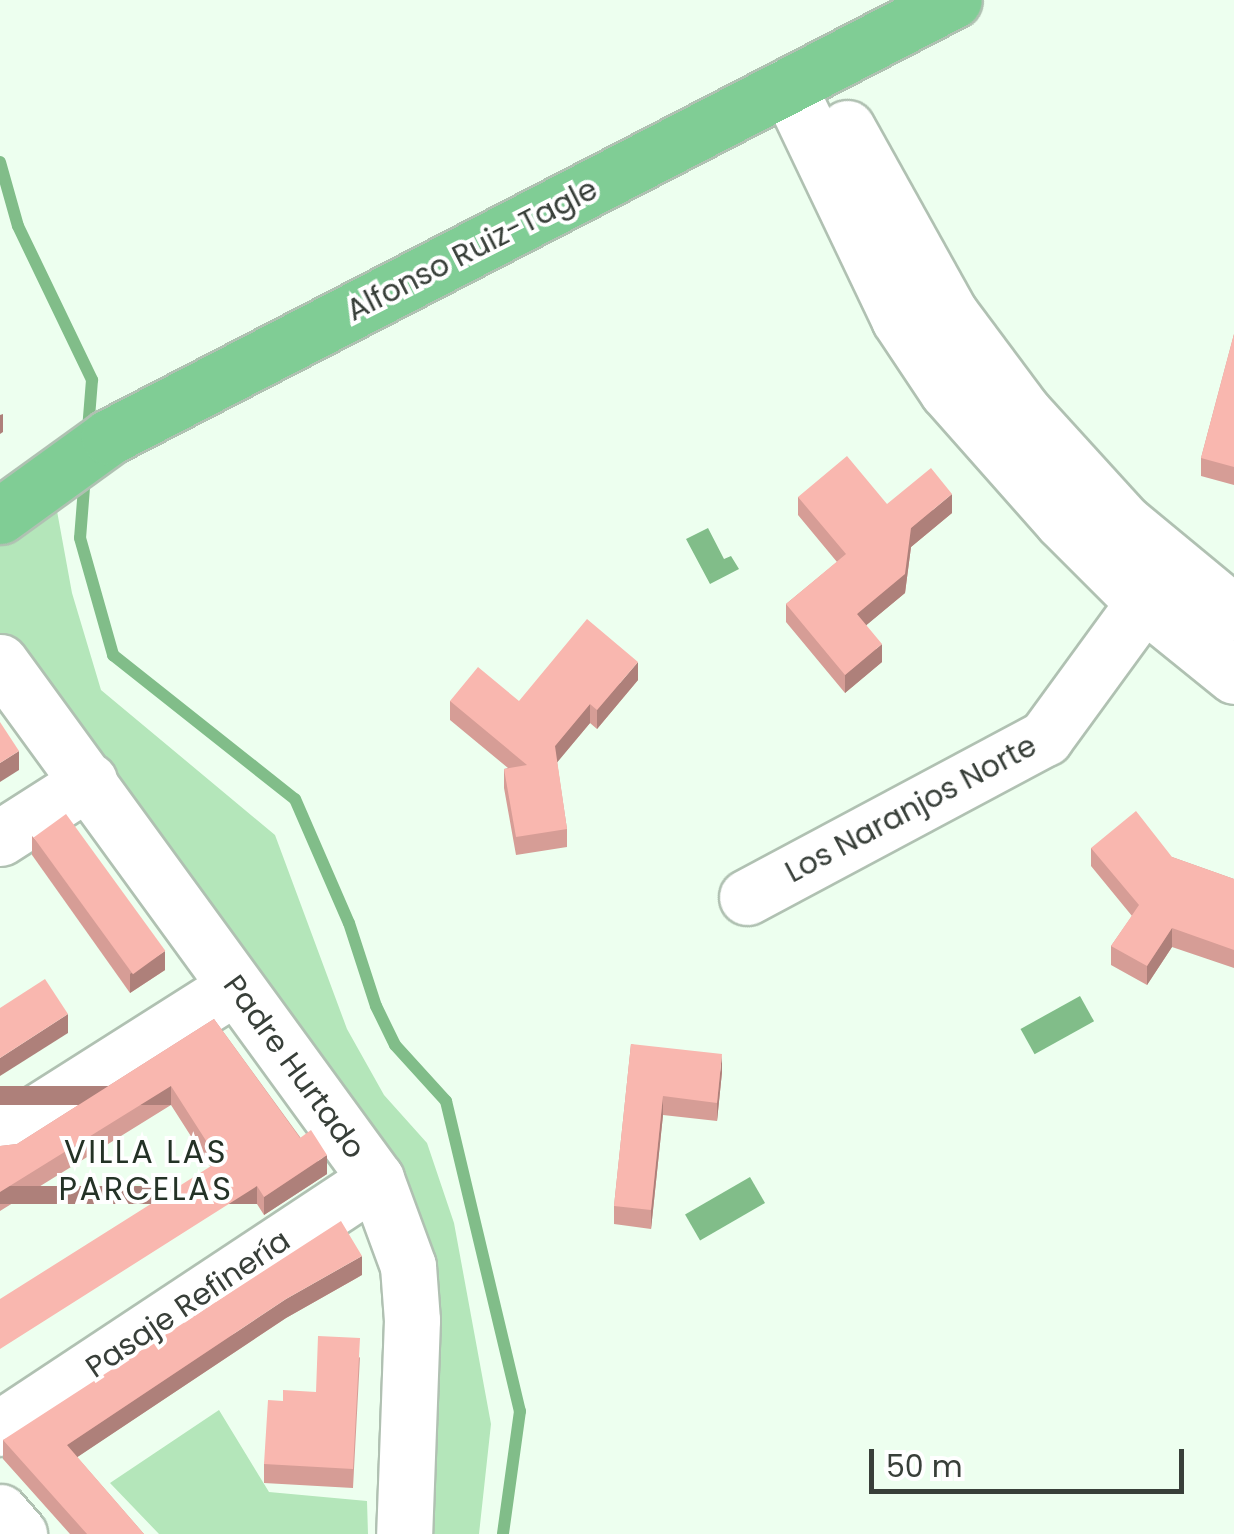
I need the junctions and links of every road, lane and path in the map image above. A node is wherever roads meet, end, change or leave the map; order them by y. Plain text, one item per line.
1 (954, 0) edge
2 (802, 78) junction
3 (0, 516) edge
4 (1158, 584) junction
5 (1234, 614) edge
6 (0, 662) edge
7 (1234, 676) edge
8 (88, 782) junction
9 (0, 838) edge
10 (746, 897) dead end
11 (235, 987) junction
12 (0, 1136) edge
13 (376, 1179) junction
14 (0, 1428) edge
15 (0, 1512) edge
16 (19, 1534) edge
17 (404, 1534) edge

1 - 2 main road, Alfonso Ruiz-Tagle
2 - 3 main road, Alfonso Ruiz-Tagle
2 - 4 street
4 - 5 street
4 - 7 street
4 - 10 street, Los Naranjos Norte
6 - 8 street, Padre Hurtado
8 - 9 street
8 - 11 street, Padre Hurtado
11 - 12 street
11 - 13 street, Padre Hurtado
13 - 14 street, Pasaje Refinería
13 - 17 street, Padre Hurtado
15 - 16 street

